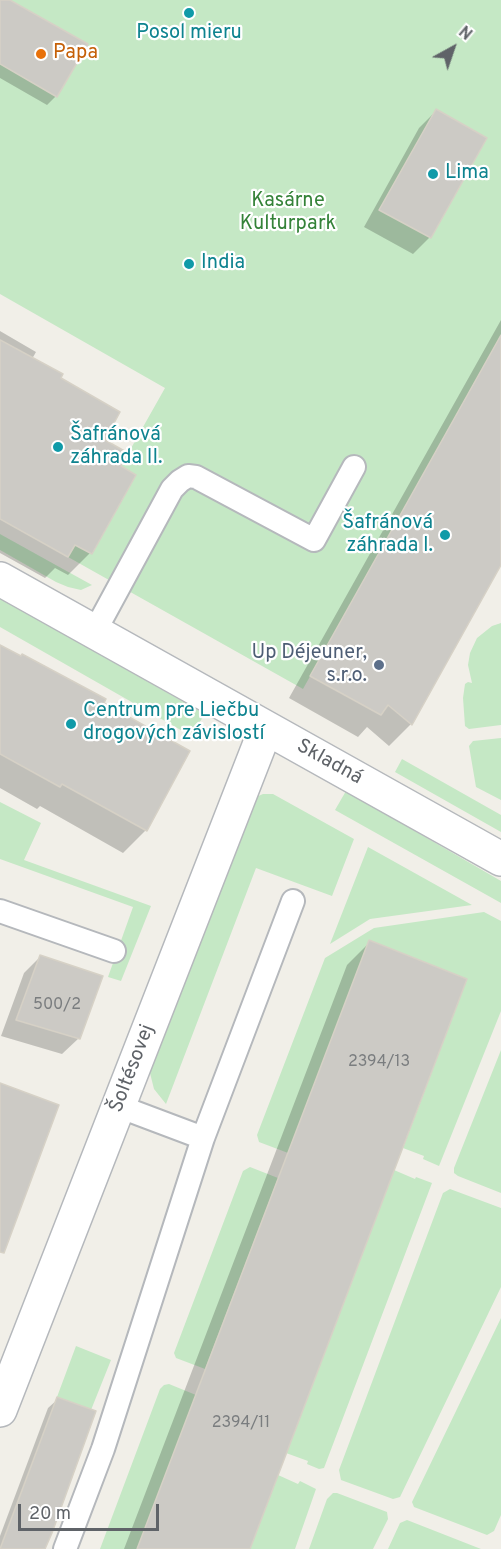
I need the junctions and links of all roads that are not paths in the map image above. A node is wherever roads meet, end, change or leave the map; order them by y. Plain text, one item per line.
1 (354, 467) dead end
2 (0, 579) edge
3 (94, 631) junction
4 (266, 728) junction
5 (501, 859) edge
6 (293, 902) dead end
7 (0, 911) edge
8 (114, 951) dead end
9 (118, 1106) junction
10 (203, 1138) junction
11 (1, 1402) edge
12 (65, 1549) edge

1 - 3 lane
2 - 3 street, Skladná
3 - 4 street, Skladná
4 - 5 street, Skladná
4 - 9 street, Šoltésovej
6 - 10 lane
7 - 8 lane
9 - 10 lane
9 - 11 street, Šoltésovej
10 - 12 lane

